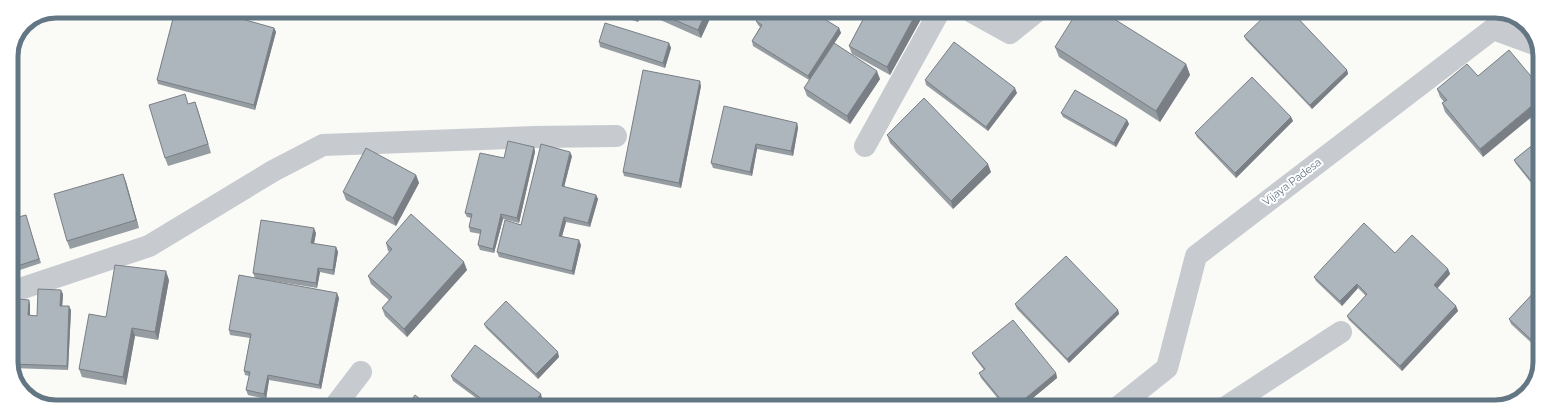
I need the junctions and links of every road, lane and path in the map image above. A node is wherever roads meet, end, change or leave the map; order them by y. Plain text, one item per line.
1 (936, 18) edge
2 (983, 18) edge
3 (1029, 18) edge
4 (1530, 43) edge
5 (616, 136) dead end
6 (866, 146) dead end
7 (18, 290) edge
8 (1341, 332) dead end
9 (361, 372) dead end
10 (340, 400) edge
11 (1127, 400) edge
12 (1237, 400) edge

1 - 6 street
2 - 3 street
4 - 11 street, Vijaya Padesa
5 - 7 street
8 - 12 street
9 - 10 street

